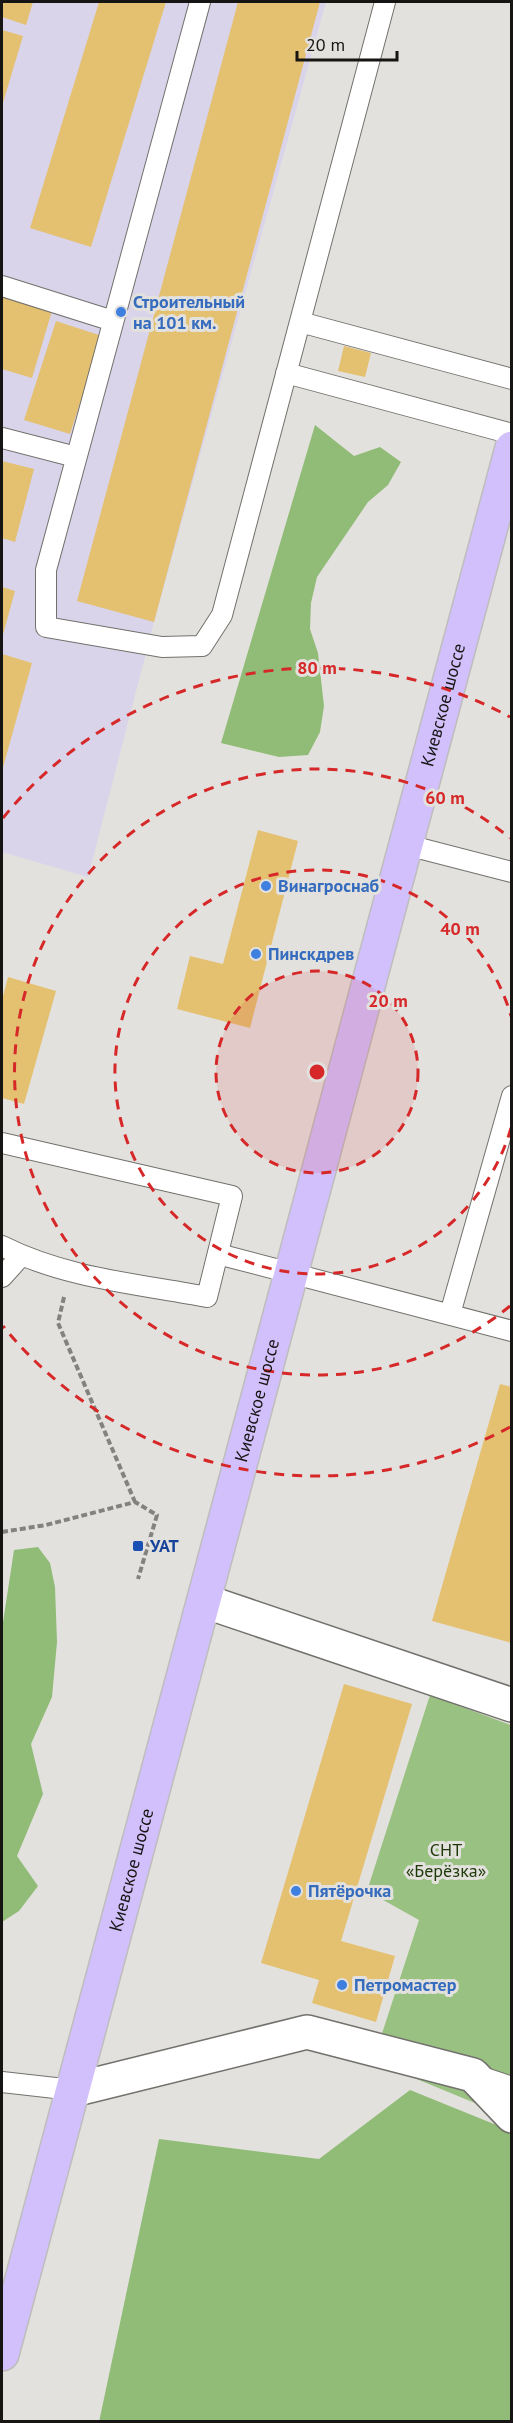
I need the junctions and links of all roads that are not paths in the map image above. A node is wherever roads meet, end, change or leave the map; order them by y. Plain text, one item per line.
1 (200, 2) edge
2 (386, 2) edge
3 (2, 286) edge
4 (113, 321) junction
5 (300, 322) junction
6 (286, 373) junction
7 (512, 379) edge
8 (512, 434) edge
9 (2, 438) edge
10 (512, 448) edge
11 (76, 457) junction
12 (406, 844) junction
13 (512, 872) edge
14 (511, 1100) edge
15 (2, 1143) edge
16 (2, 1246) edge
17 (218, 1254) junction
18 (21, 1256) junction
19 (292, 1273) junction
20 (2, 1277) edge
21 (450, 1314) junction
22 (512, 1330) edge
23 (204, 1601) junction
24 (512, 1705) edge
25 (473, 2074) junction
26 (2, 2082) edge
27 (512, 2087) edge
28 (73, 2090) junction
29 (512, 2116) edge
30 (2, 2354) edge

1 - 4 lane
2 - 5 lane
3 - 4 lane
4 - 11 lane
5 - 6 lane
5 - 7 lane
6 - 8 lane
6 - 11 lane
9 - 11 lane
10 - 12 highway, Киевское шоссе
12 - 13 lane
12 - 19 highway, Киевское шоссе
14 - 21 lane
15 - 17 lane
16 - 18 lane
17 - 18 lane
17 - 19 lane
18 - 20 lane
19 - 21 lane
19 - 23 highway, Киевское шоссе
21 - 22 lane
23 - 24 street
23 - 28 highway, Киевское шоссе
25 - 27 lane
25 - 28 street
25 - 29 street
26 - 28 lane
28 - 30 highway, Киевское шоссе

